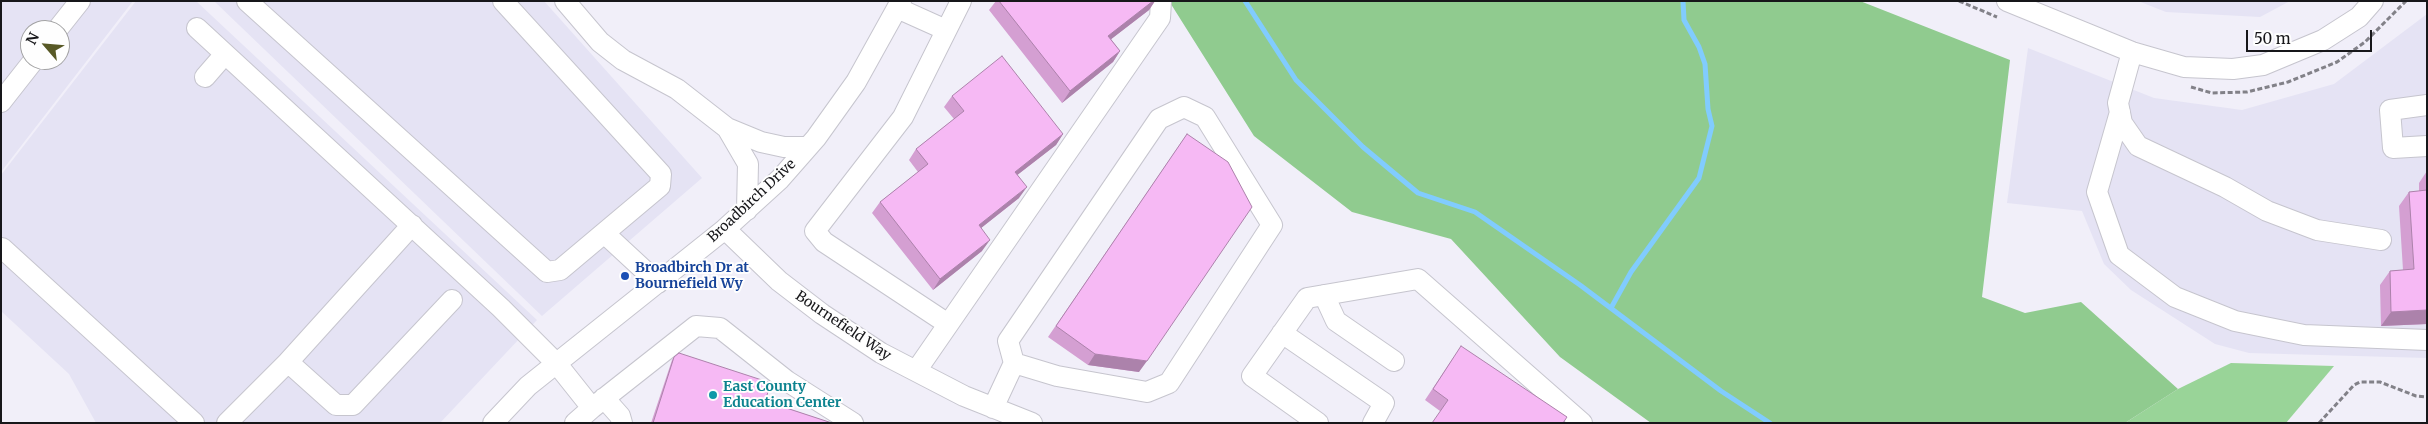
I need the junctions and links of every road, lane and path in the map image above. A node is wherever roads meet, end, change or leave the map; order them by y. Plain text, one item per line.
1 (80, 1) edge
2 (248, 1) edge
3 (503, 1) edge
4 (566, 1) edge
5 (961, 1) edge
6 (1161, 1) edge
7 (2373, 1) edge
8 (2015, 3) edge
9 (899, 5) edge
10 (65, 20) edge
11 (197, 28) dead end
12 (946, 30) junction
13 (2132, 52) junction
14 (225, 54) junction
15 (26, 70) edge
16 (205, 77) dead end
17 (1, 102) edge
18 (2427, 105) edge
19 (2120, 112) junction
20 (727, 128) junction
21 (808, 146) junction
22 (2427, 146) edge
23 (747, 210) junction
24 (412, 225) junction
25 (725, 229) junction
26 (604, 233) junction
27 (2381, 240) dead end
28 (2, 248) edge
29 (658, 283) junction
30 (1324, 295) junction
31 (452, 300) dead end
32 (948, 324) junction
33 (1282, 333) junction
34 (2427, 340) edge
35 (1394, 361) dead end
36 (288, 362) junction
37 (1014, 363) junction
38 (556, 364) junction
39 (916, 371) junction
40 (2427, 397) edge
41 (598, 403) junction
42 (994, 408) junction
43 (194, 423) edge
44 (228, 423) edge
45 (493, 423) edge
46 (575, 423) edge
47 (622, 423) edge
48 (853, 423) edge
49 (1032, 423) edge
50 (1318, 423) edge
51 (1374, 423) edge
52 (1582, 423) edge
53 (2319, 423) edge

1 - 10 street
2 - 26 street
3 - 26 street
4 - 20 street
5 - 12 street
6 - 32 street
7 - 13 street
8 - 13 street
9 - 12 street
9 - 21 street, Broadbirch Drive
11 - 14 street
12 - 32 street
13 - 19 street
14 - 16 street
14 - 24 street
15 - 17 street
18 - 22 street
19 - 27 street
19 - 34 street
20 - 21 street
20 - 23 street
21 - 23 street, Broadbirch Drive
23 - 25 street, Broadbirch Drive
24 - 36 street
24 - 38 street
25 - 29 street, Broadbirch Drive
25 - 39 street, Bournefield Way
26 - 29 street
28 - 43 street
29 - 38 street, Broadbirch Drive
30 - 33 street
30 - 35 street
30 - 52 street
31 - 36 street
32 - 39 street
33 - 50 street
33 - 51 street
36 - 44 street
37 - 37 street
37 - 42 street
38 - 41 street
38 - 45 street, Broadbirch Drive
39 - 42 street, Bournefield Way
40 - 53 path
41 - 46 street
41 - 47 street
41 - 48 street
42 - 49 street, Bournefield Way

